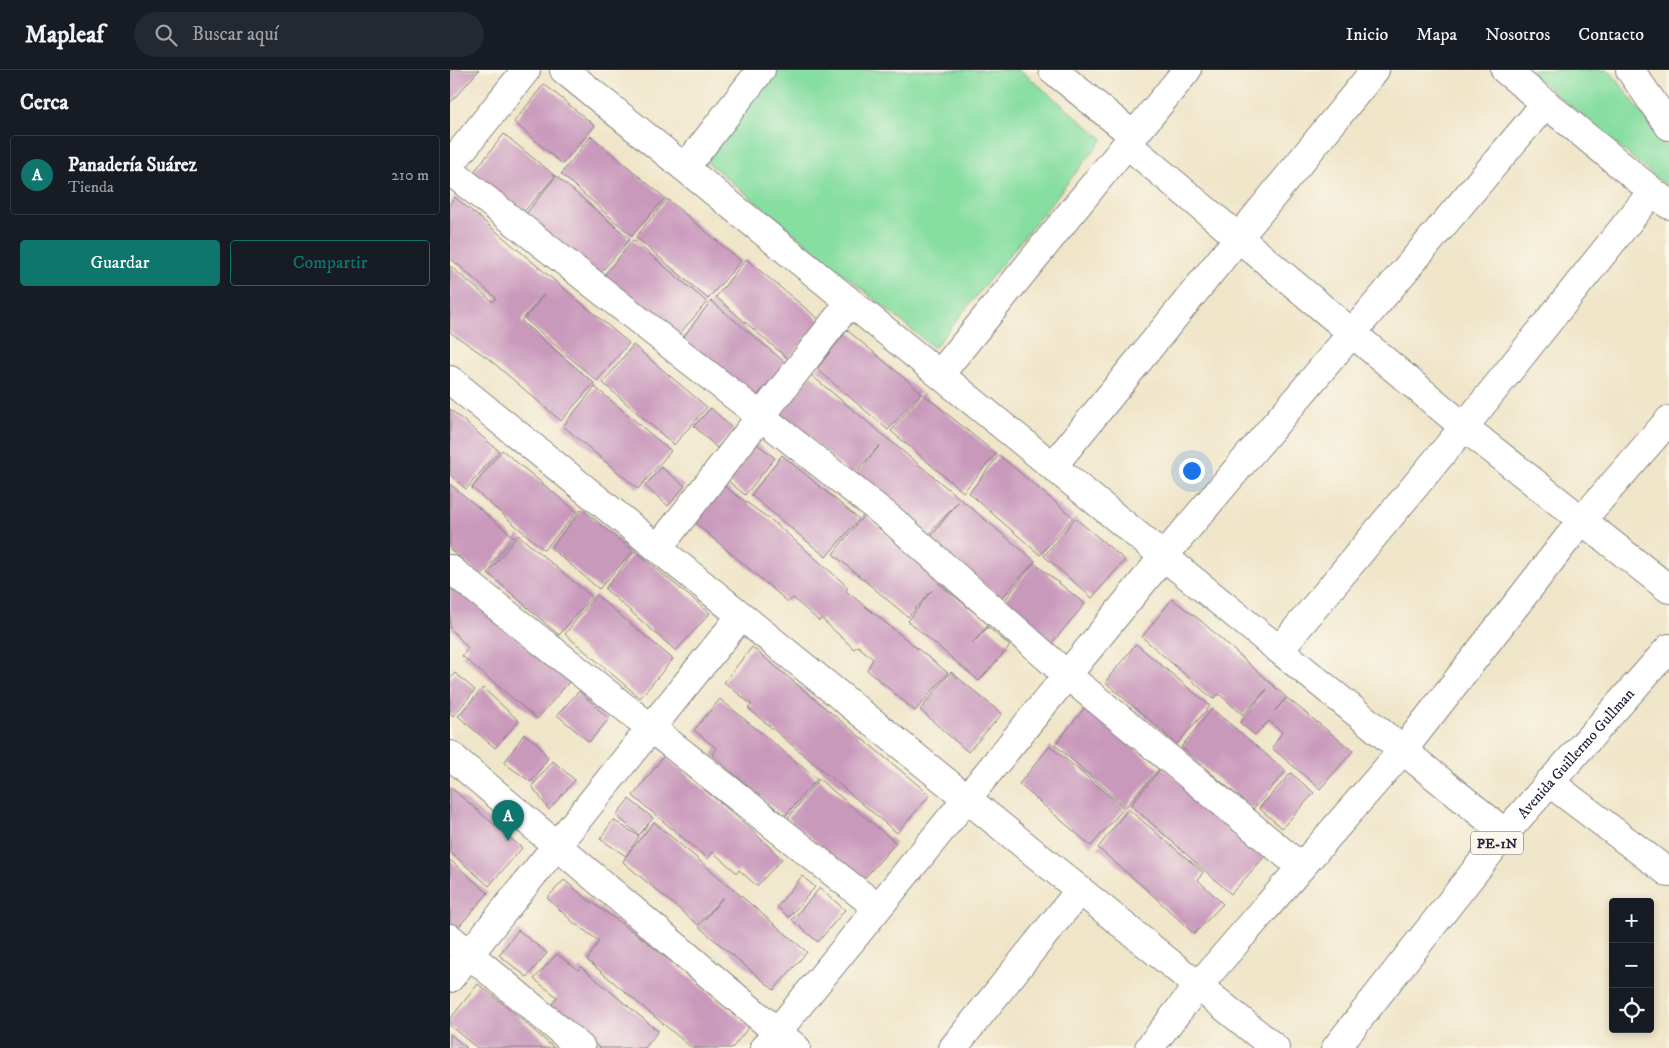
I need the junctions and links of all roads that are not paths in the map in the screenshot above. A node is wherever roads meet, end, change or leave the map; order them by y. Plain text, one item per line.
1 (526, 70) edge
2 (564, 70) edge
3 (761, 70) edge
4 (1053, 70) edge
5 (1187, 70) edge
6 (1374, 70) edge
7 (1505, 70) edge
8 (1630, 70) edge
9 (1546, 103) junction
10 (1669, 126) edge
11 (1130, 140) junction
12 (450, 165) edge
13 (685, 168) junction
14 (450, 171) edge
15 (1661, 199) edge
16 (1238, 236) junction
17 (850, 302) junction
18 (1352, 331) junction
19 (940, 374) junction
20 (450, 380) edge
21 (761, 417) junction
22 (1669, 420) edge
23 (1464, 427) junction
24 (1052, 466) junction
25 (1582, 520) junction
26 (658, 548) junction
27 (1164, 556) junction
28 (450, 569) edge
29 (1669, 589) edge
30 (741, 616) junction
31 (1669, 648) edge
32 (1280, 650) junction
33 (1067, 675) junction
34 (651, 728) junction
35 (1403, 750) junction
36 (450, 755) edge
37 (1549, 782) junction
38 (967, 799) junction
39 (1505, 833) junction
40 (557, 845) junction
41 (1301, 867) junction
42 (1669, 873) edge
43 (1080, 890) junction
44 (878, 908) junction
45 (460, 946) edge
46 (450, 978) edge
47 (1198, 986) junction
48 (779, 1042) edge
49 (581, 1048) edge
50 (953, 1048) edge
51 (1149, 1048) edge
52 (1275, 1048) edge
53 (1336, 1048) edge

1 - 12 street
2 - 13 street
3 - 13 street
4 - 11 street
5 - 11 street
6 - 16 street
7 - 9 street
8 - 10 street
9 - 15 street
9 - 18 street
11 - 16 street
11 - 19 street
13 - 17 street
14 - 21 street
15 - 23 street
16 - 18 street
16 - 24 street
17 - 19 street
17 - 21 street
18 - 23 street
18 - 27 street
19 - 24 street
20 - 26 street
21 - 26 street
21 - 33 street
22 - 25 street
23 - 25 street
23 - 32 street
24 - 27 street
25 - 29 street
25 - 35 street
26 - 30 street
27 - 32 street
27 - 33 street
28 - 34 street
30 - 34 street
30 - 38 street
31 - 37 street, Avenida Guillermo Gullman / PE-1N
32 - 35 street
33 - 38 street
33 - 41 street
34 - 40 street
34 - 44 street
35 - 39 street
35 - 41 street
36 - 40 street
37 - 39 street, Avenida Guillermo Gullman / PE-1N
37 - 42 street
38 - 43 street
38 - 44 street
39 - 53 street, Avenida Guillermo Gullman / PE-1N
40 - 45 street
40 - 48 street
41 - 47 street
43 - 47 street
43 - 50 street
44 - 48 street
45 - 46 street
45 - 49 street
47 - 51 street
47 - 52 street

